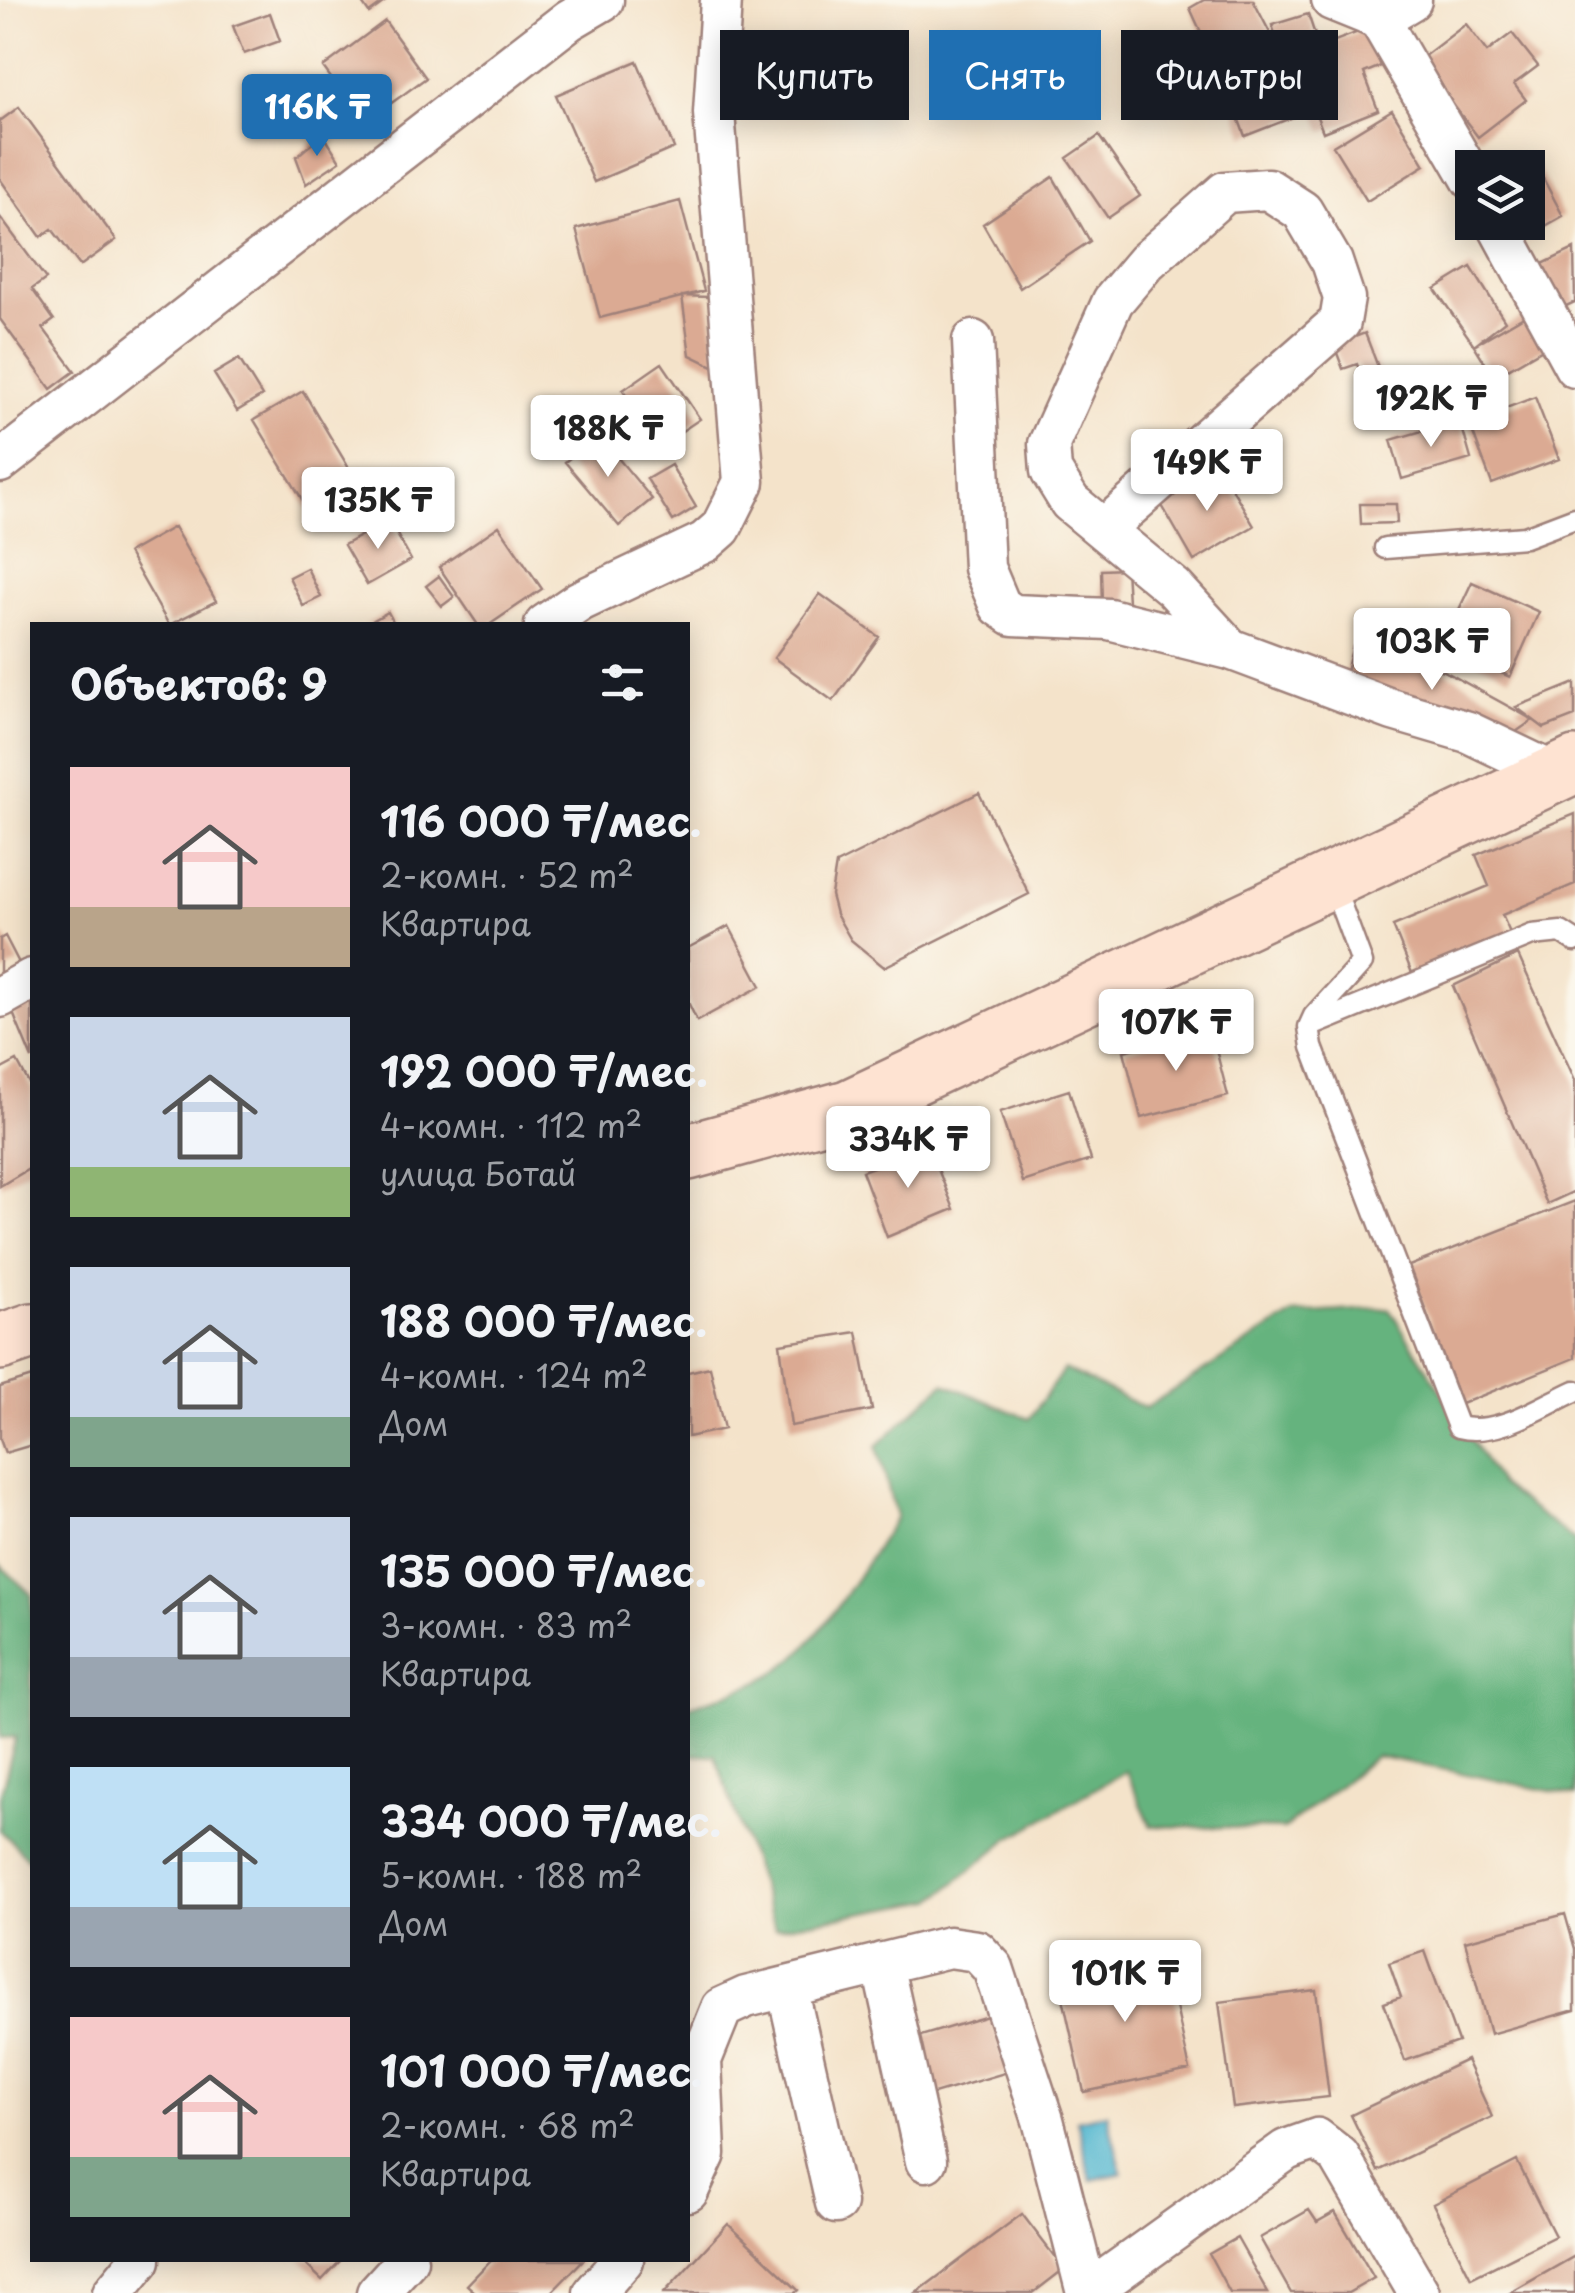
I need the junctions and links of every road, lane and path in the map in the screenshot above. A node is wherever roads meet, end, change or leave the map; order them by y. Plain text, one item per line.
1 (602, 0) edge
2 (688, 0) edge
3 (1332, 0) edge
4 (1395, 10) edge
5 (719, 16) edge
6 (1459, 150) edge
7 (1506, 240) edge
8 (973, 341) dead end
9 (1575, 367) edge
10 (0, 462) edge
11 (1575, 518) edge
12 (1105, 528) junction
13 (1385, 548) dead end
14 (549, 622) edge
15 (1230, 649) junction
16 (1565, 769) edge
17 (1332, 880) junction
18 (1575, 941) edge
19 (30, 981) edge
20 (0, 997) edge
21 (1310, 1026) junction
22 (690, 1151) edge
23 (30, 1332) edge
24 (0, 1342) edge
25 (1575, 1391) edge
26 (882, 1963) junction
27 (788, 1987) junction
28 (694, 2059) edge
29 (926, 2161) dead end
30 (690, 2187) edge
31 (836, 2203) dead end
32 (138, 2262) edge
33 (405, 2262) edge
34 (621, 2262) edge
35 (112, 2293) edge
36 (377, 2293) edge
37 (594, 2293) edge
38 (1419, 2293) edge

1 - 10 street
2 - 5 street
3 - 4 street
4 - 6 street
5 - 14 street
7 - 9 street
8 - 15 street
11 - 13 lane
12 - 12 street
12 - 15 street
15 - 16 street
16 - 17 street
17 - 21 lane
17 - 22 street
18 - 21 lane
19 - 20 street
21 - 25 lane
23 - 24 street
26 - 27 street
26 - 29 street
26 - 38 street
27 - 28 street
27 - 31 street
28 - 30 street
32 - 35 street
33 - 36 street
34 - 37 street

